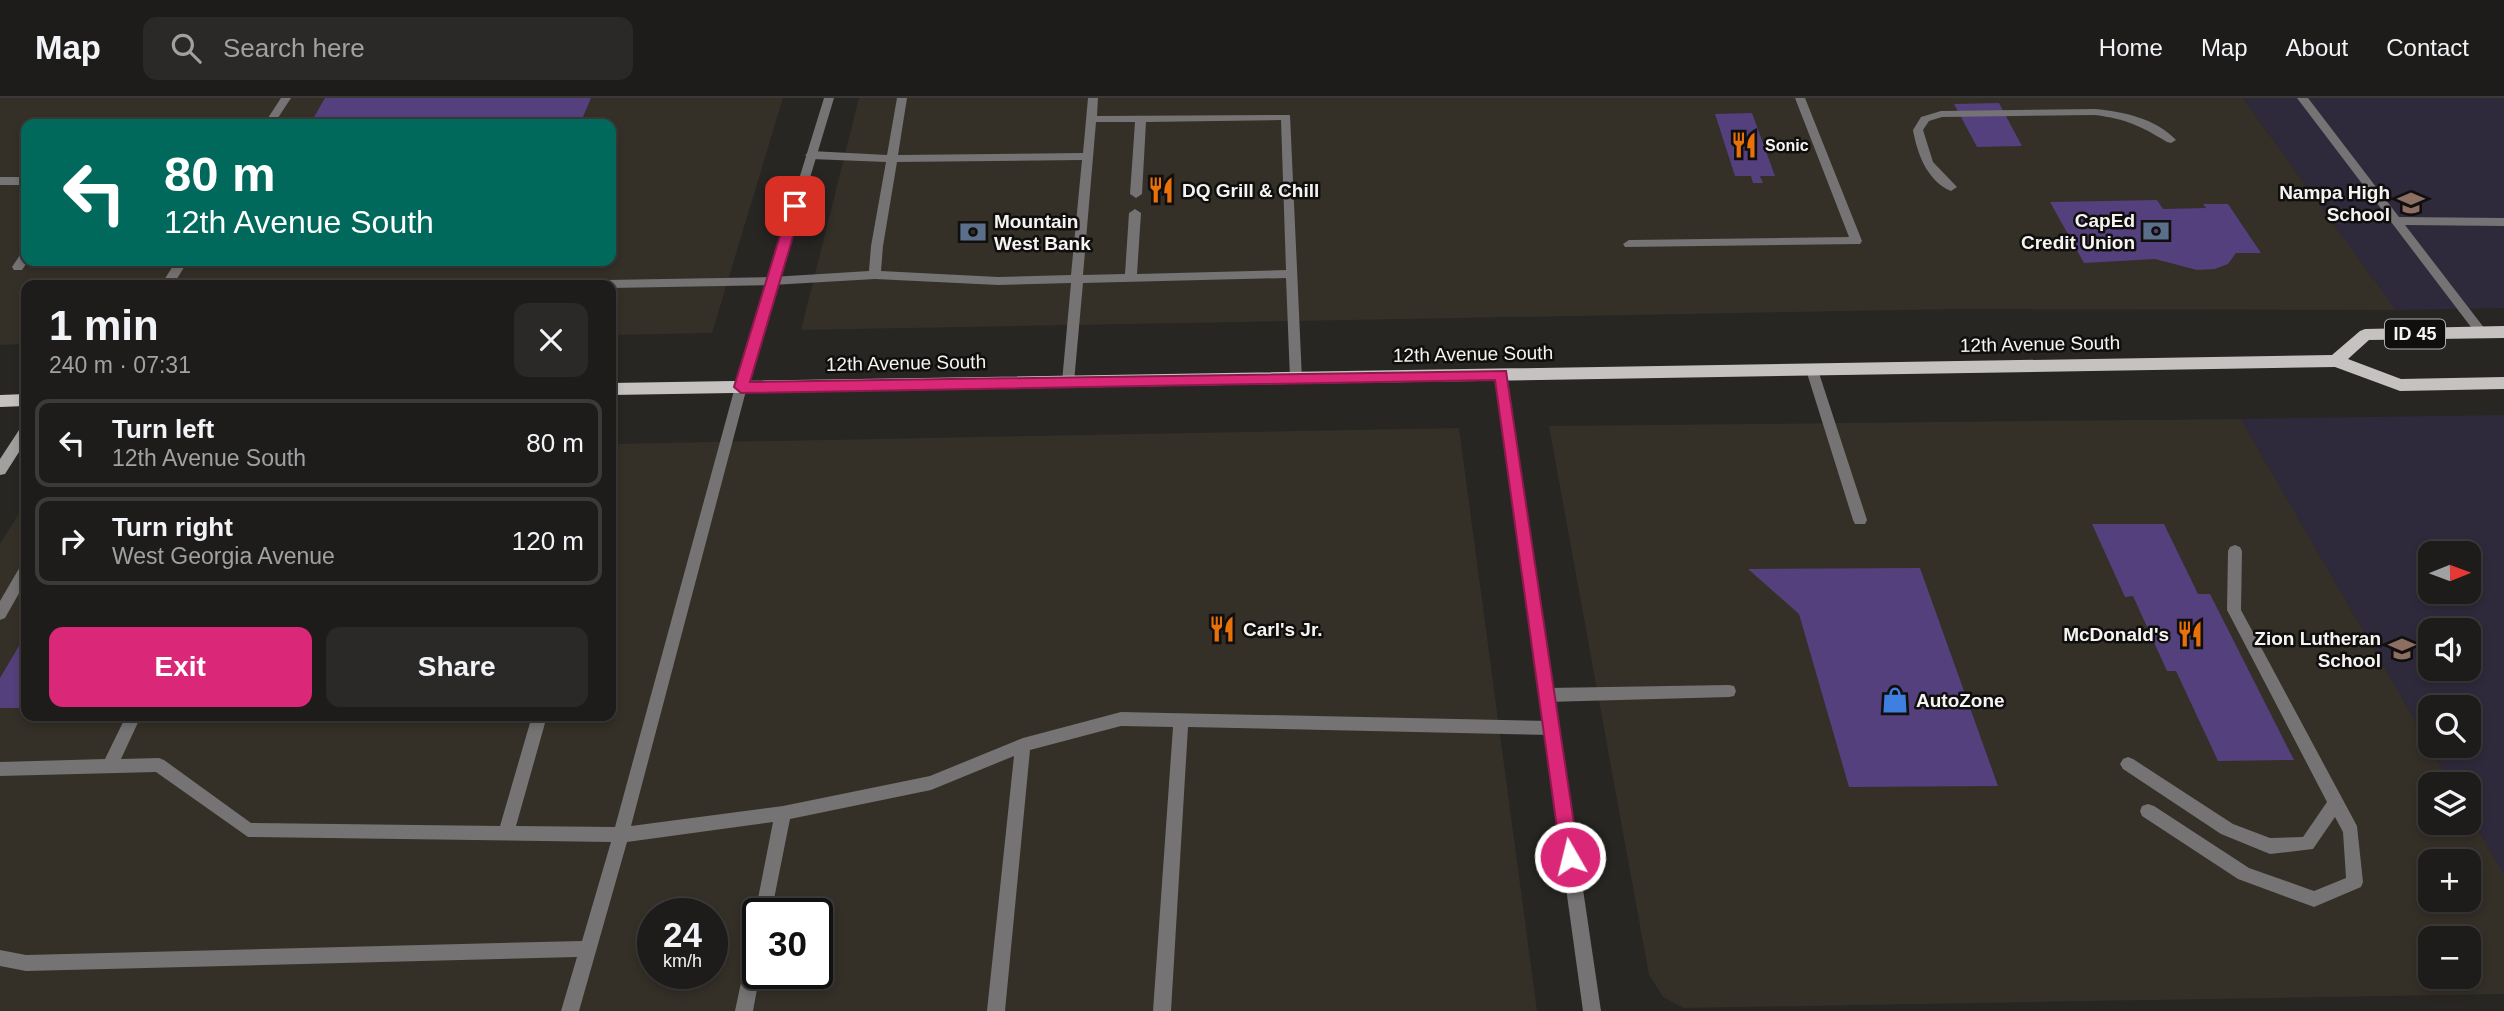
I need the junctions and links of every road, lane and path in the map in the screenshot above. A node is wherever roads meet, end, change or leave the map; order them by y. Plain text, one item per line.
1 (286, 98) edge
2 (829, 98) edge
3 (902, 98) edge
4 (1093, 98) edge
5 (1800, 98) edge
6 (2302, 98) edge
7 (1141, 118) junction
8 (272, 119) edge
9 (1091, 119) junction
10 (2171, 140) dead end
11 (811, 155) junction
12 (1088, 156) junction
13 (892, 158) junction
14 (0, 181) edge
15 (21, 181) edge
16 (1951, 187) dead end
17 (1136, 194) dead end
18 (1135, 213) dead end
19 (2395, 221) junction
20 (2504, 222) edge
21 (1629, 244) dead end
22 (21, 262) edge
23 (18, 267) dead end
24 (1291, 274) junction
25 (875, 275) junction
26 (1131, 277) junction
27 (1077, 278) junction
28 (772, 281) junction
29 (616, 284) edge
30 (2481, 332) junction
31 (2504, 332) edge
32 (2336, 360) junction
33 (1812, 370) junction
34 (1501, 375) junction
35 (1296, 379) junction
36 (1068, 382) junction
37 (2504, 383) edge
38 (741, 387) junction
39 (616, 389) edge
40 (21, 400) edge
41 (0, 401) edge
42 (21, 438) edge
43 (0, 470) edge
44 (1860, 520) dead end
45 (2235, 551) dead end
46 (21, 578) edge
47 (0, 614) edge
48 (1729, 691) dead end
49 (1548, 695) junction
50 (132, 721) edge
51 (539, 721) edge
52 (1181, 721) junction
53 (1552, 728) junction
54 (1023, 746) junction
55 (2128, 764) dead end
56 (109, 767) junction
57 (0, 769) edge
58 (2336, 802) junction
59 (2148, 811) dead end
60 (783, 813) junction
61 (506, 833) junction
62 (621, 835) junction
63 (766, 898) edge
64 (588, 949) junction
65 (0, 958) edge
66 (748, 989) edge
67 (570, 1011) edge
68 (744, 1011) edge
69 (996, 1011) edge
70 (1162, 1011) edge
71 (1592, 1011) edge

1 - 8 street
2 - 11 street
3 - 13 street
4 - 9 street
5 - 21 street
6 - 19 street
7 - 9 street
7 - 17 street
7 - 24 street
9 - 12 street
10 - 16 street
11 - 13 street
11 - 28 street
12 - 13 street
12 - 27 street
13 - 25 street
14 - 15 street
18 - 26 street
19 - 20 street
19 - 30 street
22 - 23 street
24 - 26 street
24 - 35 street
25 - 27 street
25 - 28 street
26 - 27 street
27 - 36 street
28 - 29 street
28 - 38 street
30 - 31 main road, ID 45
30 - 32 main road, ID 45
32 - 33 main road, 12th Avenue South / ID 45
32 - 37 main road, 12th Avenue South / ID 45
33 - 34 main road, 12th Avenue South / ID 45
33 - 44 street
34 - 35 main road, 12th Avenue South / ID 45
34 - 49 street
35 - 36 main road, 12th Avenue South / ID 45
36 - 38 main road, 12th Avenue South / ID 45
38 - 39 main road, 12th Avenue South / ID 45
38 - 62 street
40 - 41 main road
42 - 43 street
45 - 58 street
46 - 47 street
48 - 49 street
49 - 53 street
50 - 56 street
51 - 61 street
52 - 53 street
52 - 54 street
52 - 70 street
53 - 71 street
54 - 60 street
54 - 69 street
55 - 58 street
56 - 57 street
56 - 61 street
58 - 59 street
60 - 62 street
60 - 63 street
61 - 62 street
62 - 64 street
64 - 65 street
64 - 67 street
66 - 68 street

